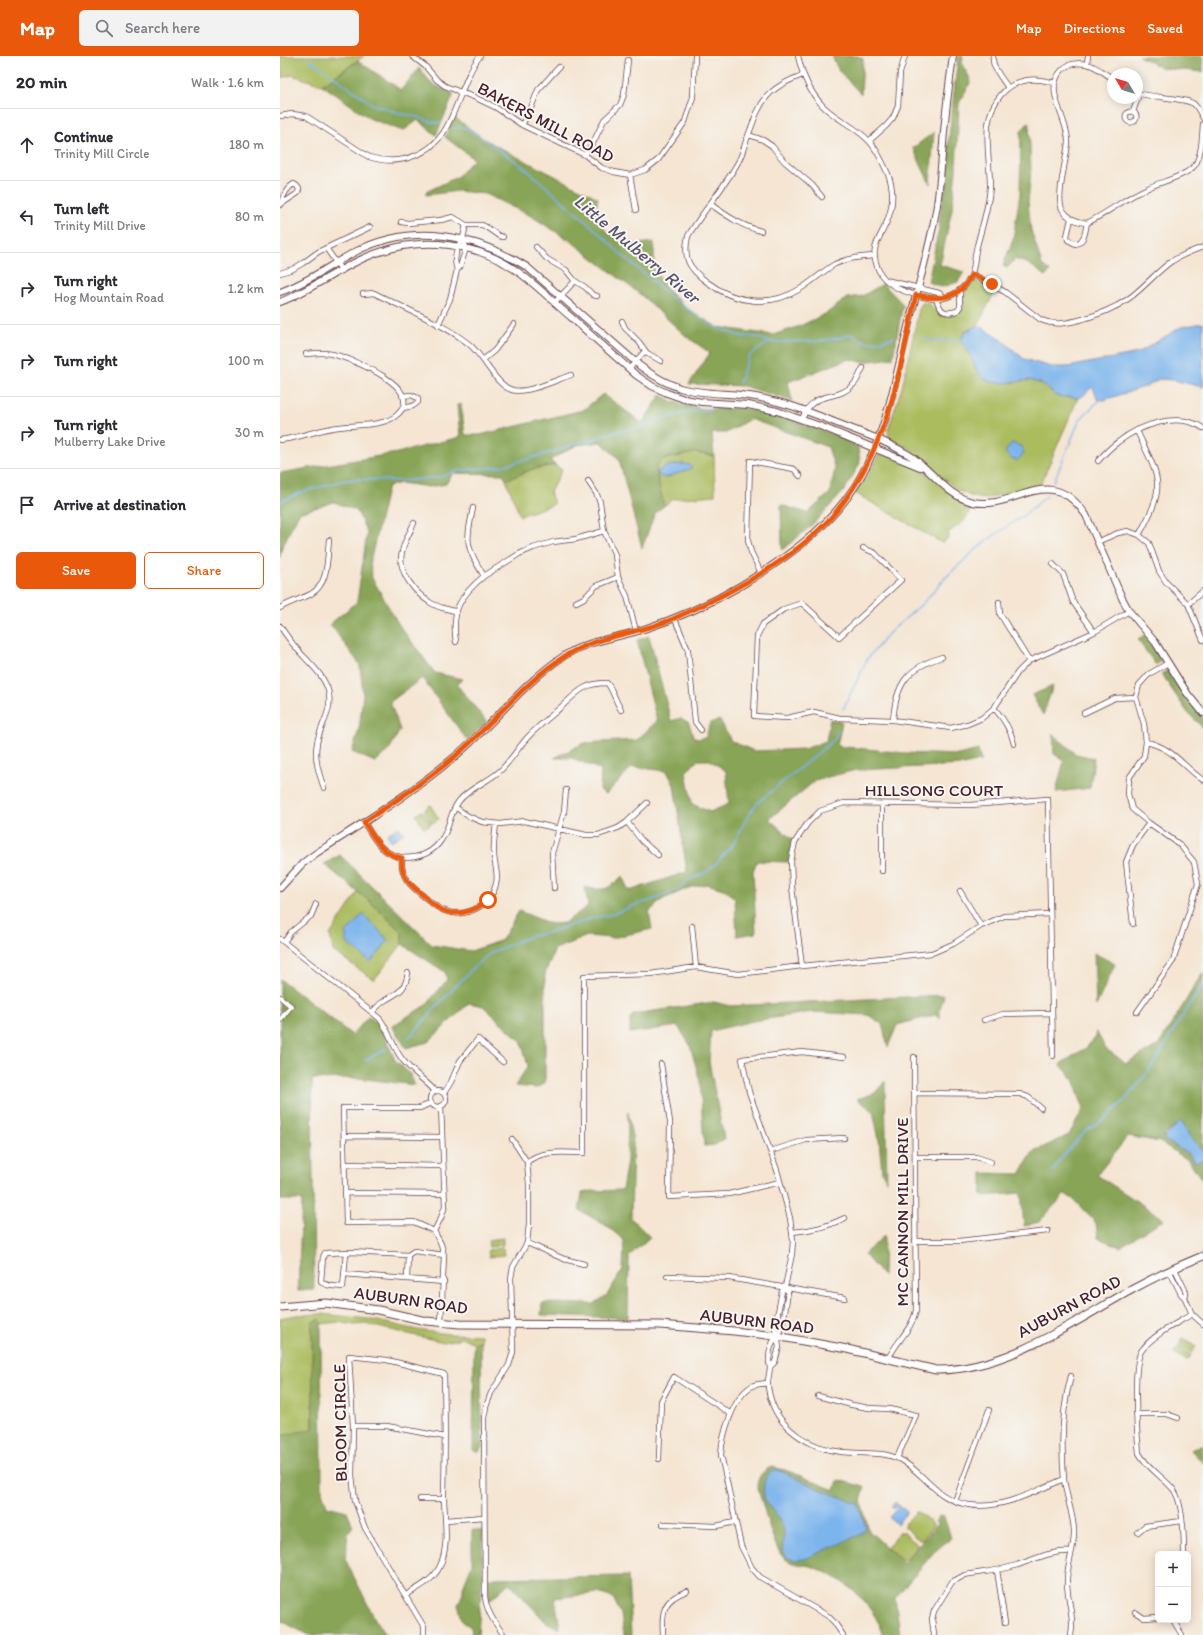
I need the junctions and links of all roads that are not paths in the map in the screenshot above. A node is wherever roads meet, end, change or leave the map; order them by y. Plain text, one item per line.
1 (412, 56) edge
2 (480, 56) edge
3 (695, 56) edge
4 (798, 56) edge
5 (905, 56) edge
6 (953, 56) edge
7 (993, 56) edge
8 (1088, 56) edge
9 (628, 60) dead end
10 (1088, 63) junction
11 (559, 67) dead end
12 (803, 75) junction
13 (1107, 75) edge
14 (1055, 83) junction
15 (1008, 88) junction
16 (461, 92) junction
17 (1143, 94) edge
18 (1135, 104) edge
19 (1203, 105) edge
20 (1197, 108) junction
21 (1132, 112) dead end
22 (280, 116) edge
23 (1203, 118) edge
24 (1203, 124) edge
25 (522, 125) junction
26 (749, 135) junction
27 (869, 140) junction
28 (585, 155) junction
29 (630, 174) junction
30 (822, 197) dead end
31 (710, 204) junction
32 (280, 205) edge
33 (636, 210) dead end
34 (1071, 219) junction
35 (401, 222) dead end
36 (1087, 223) junction
37 (466, 225) junction
38 (370, 227) dead end
39 (761, 231) dead end
40 (503, 237) dead end
41 (463, 238) junction
42 (457, 246) junction
43 (536, 246) dead end
44 (1203, 247) edge
45 (326, 248) junction
46 (466, 248) junction
47 (874, 256) junction
48 (337, 263) junction
49 (457, 270) junction
50 (342, 271) junction
51 (280, 273) edge
52 (972, 274) junction
53 (884, 279) junction
54 (575, 281) junction
55 (918, 287) junction
56 (960, 290) junction
57 (280, 292) edge
58 (364, 294) dead end
59 (916, 295) junction
60 (560, 296) junction
61 (597, 296) dead end
62 (945, 297) junction
63 (936, 299) junction
64 (280, 302) edge
65 (554, 303) junction
66 (622, 321) dead end
67 (514, 324) dead end
68 (438, 325) junction
69 (645, 351) junction
70 (306, 354) dead end
71 (483, 360) junction
72 (661, 361) dead end
73 (635, 362) junction
74 (863, 368) dead end
75 (629, 369) junction
76 (571, 375) dead end
77 (402, 396) junction
78 (403, 408) junction
79 (805, 411) junction
80 (802, 420) junction
81 (1203, 428) edge
82 (1137, 431) junction
83 (878, 439) junction
84 (280, 440) edge
85 (875, 448) junction
86 (1098, 461) dead end
87 (928, 471) junction
88 (800, 476) dead end
89 (588, 481) dead end
90 (473, 508) dead end
91 (414, 523) dead end
92 (604, 531) junction
93 (1139, 534) junction
94 (329, 540) dead end
95 (1097, 542) junction
96 (863, 548) dead end
97 (1053, 564) dead end
98 (761, 573) junction
99 (484, 576) junction
100 (618, 578) junction
101 (1203, 591) edge
102 (576, 602) dead end
103 (999, 602) dead end
104 (1188, 604) junction
105 (280, 608) edge
106 (455, 611) junction
107 (1129, 611) junction
108 (675, 619) junction
109 (280, 626) edge
110 (636, 631) junction
111 (1094, 632) junction
112 (1203, 640) edge
113 (456, 642) dead end
114 (942, 657) dead end
115 (1029, 661) junction
116 (1168, 663) junction
117 (1136, 696) junction
118 (994, 708) junction
119 (621, 710) dead end
120 (1203, 713) edge
121 (1084, 714) dead end
122 (894, 720) junction
123 (701, 730) dead end
124 (1146, 742) junction
125 (1014, 744) dead end
126 (1203, 780) edge
127 (324, 788) dead end
128 (566, 790) dead end
129 (647, 803) dead end
130 (882, 804) junction
131 (455, 806) junction
132 (364, 822) junction
133 (627, 822) junction
134 (1149, 823) junction
135 (496, 824) junction
136 (559, 829) junction
137 (658, 854) dead end
138 (402, 858) junction
139 (882, 872) dead end
140 (280, 888) edge
141 (554, 888) dead end
142 (960, 892) dead end
143 (316, 904) dead end
144 (1050, 914) junction
145 (1133, 924) dead end
146 (692, 926) dead end
147 (981, 926) junction
148 (282, 940) edge
149 (802, 966) junction
150 (696, 967) junction
151 (408, 973) dead end
152 (280, 997) edge
153 (372, 1012) junction
154 (1052, 1012) junction
155 (1137, 1012) dead end
156 (280, 1020) edge
157 (984, 1020) dead end
158 (1053, 1056) dead end
159 (844, 1057) dead end
160 (914, 1057) dead end
161 (504, 1062) dead end
162 (661, 1064) dead end
163 (435, 1091) junction
164 (444, 1093) junction
165 (915, 1093) junction
166 (431, 1103) junction
167 (441, 1106) junction
168 (1041, 1108) dead end
169 (344, 1136) junction
170 (442, 1137) junction
171 (844, 1138) dead end
172 (512, 1139) dead end
173 (770, 1151) junction
174 (915, 1157) junction
175 (527, 1162) junction
176 (991, 1162) dead end
177 (344, 1164) junction
178 (442, 1166) junction
179 (780, 1182) junction
180 (345, 1193) junction
181 (444, 1194) junction
182 (844, 1218) dead end
183 (1048, 1230) dead end
184 (434, 1231) junction
185 (792, 1232) junction
186 (915, 1241) junction
187 (527, 1243) junction
188 (346, 1253) junction
189 (408, 1255) junction
190 (444, 1255) junction
191 (1203, 1256) edge
192 (584, 1264) dead end
193 (1171, 1269) junction
194 (344, 1274) junction
195 (668, 1276) dead end
196 (408, 1279) junction
197 (444, 1282) junction
198 (785, 1287) junction
199 (845, 1298) dead end
200 (280, 1307) edge
201 (1192, 1314) junction
202 (441, 1323) junction
203 (513, 1324) junction
204 (1203, 1324) edge
205 (776, 1336) junction
206 (888, 1359) junction
207 (770, 1367) junction
208 (1071, 1376) dead end
209 (767, 1383) junction
210 (818, 1396) dead end
211 (989, 1410) dead end
212 (731, 1414) junction
213 (1138, 1414) junction
214 (1178, 1418) dead end
215 (353, 1426) junction
216 (445, 1437) junction
217 (897, 1458) junction
218 (659, 1459) dead end
219 (1064, 1479) junction
220 (420, 1499) dead end
221 (444, 1499) junction
222 (955, 1501) junction
223 (484, 1517) junction
224 (446, 1520) junction
225 (1182, 1521) junction
226 (735, 1522) junction
227 (663, 1524) dead end
228 (1138, 1532) dead end
229 (1184, 1551) edge
230 (1072, 1552) junction
231 (997, 1570) junction
232 (687, 1592) dead end
233 (406, 1595) junction
234 (1135, 1612) dead end
235 (1155, 1617) edge
236 (1005, 1623) dead end
237 (1175, 1623) edge
238 (424, 1635) edge
239 (504, 1635) edge
240 (663, 1635) edge
241 (843, 1635) edge
242 (934, 1635) edge
243 (1071, 1635) edge
244 (1182, 1635) edge

1 - 16 street, BAKERS MILL ROAD
2 - 16 street
3 - 29 street, BAKERS MILL ROAD
4 - 12 street
5 - 27 street
6 - 55 street
7 - 15 street
8 - 10 street
9 - 28 street
10 - 13 street
10 - 14 street
11 - 25 street
12 - 26 street
12 - 27 street
14 - 15 street
14 - 34 street
15 - 52 street
16 - 22 street
16 - 25 street, BAKERS MILL ROAD
17 - 20 street
18 - 21 street
19 - 20 street
20 - 23 street
24 - 36 street
25 - 28 street, BAKERS MILL ROAD
26 - 30 street
26 - 31 street
27 - 47 street
28 - 29 street, BAKERS MILL ROAD
29 - 33 street
31 - 39 street
31 - 47 street
32 - 32 street
34 - 36 street
34 - 36 street
35 - 37 street
37 - 40 street
37 - 41 street
38 - 45 street
41 - 42 street
41 - 46 street
41 - 48 street
41 - 60 street
42 - 46 street
42 - 49 street
42 - 50 street
43 - 54 street
44 - 52 street
45 - 48 street
45 - 51 street
46 - 49 street
46 - 65 street
47 - 53 street
48 - 50 street
48 - 57 street
49 - 68 street
50 - 64 street
52 - 56 street
53 - 55 street
53 - 59 street
54 - 60 street
54 - 61 street
55 - 59 street
55 - 62 street
56 - 62 street
56 - 63 street
58 - 68 street
59 - 63 street
59 - 83 street
60 - 65 street
60 - 73 street
62 - 63 street
65 - 75 street
66 - 69 street
67 - 71 street
68 - 71 street
69 - 72 street
69 - 73 street
70 - 77 street
71 - 76 street
73 - 75 street
73 - 79 street
74 - 79 street
75 - 80 street
77 - 78 street
77 - 78 street
78 - 84 street
79 - 80 street
79 - 83 street
80 - 85 street
81 - 82 street
82 - 86 street
82 - 93 street
83 - 85 street
83 - 87 street
85 - 87 street
85 - 98 street
87 - 95 street
88 - 98 street
89 - 92 street
90 - 99 street
91 - 106 street
92 - 99 street
92 - 100 street
93 - 95 street
93 - 104 street
94 - 105 street
95 - 107 street
96 - 122 street
97 - 111 street
98 - 108 street
99 - 106 street
100 - 102 street
100 - 110 street
101 - 104 street
103 - 115 street
104 - 112 street
106 - 113 street
107 - 111 street
107 - 116 street
108 - 110 street
108 - 123 street
109 - 127 street
110 - 132 street
111 - 115 street
114 - 122 street
115 - 118 street
116 - 117 street
116 - 120 street
117 - 121 street
117 - 124 street
118 - 122 street
118 - 125 street
119 - 131 street
124 - 126 street
124 - 134 street
128 - 136 street
129 - 133 street
130 - 139 street
130 - 144 street, HILLSONG COURT
130 - 149 street, HILLSONG COURT
131 - 135 street
131 - 138 street
132 - 138 street
132 - 140 street
133 - 136 street
133 - 137 street
134 - 145 street
134 - 155 street
135 - 136 street
135 - 138 street
136 - 141 street
142 - 147 street
143 - 148 street
144 - 147 street
144 - 154 street
146 - 150 street
147 - 149 street
148 - 153 street
149 - 150 street
150 - 175 street
151 - 153 street
152 - 156 street
153 - 163 street
154 - 157 street
154 - 158 street
159 - 173 street
160 - 165 street, MC CANNON MILL DRIVE
161 - 164 street
162 - 179 street
163 - 164 street
163 - 166 street
164 - 167 street
165 - 168 street
165 - 174 street, MC CANNON MILL DRIVE
166 - 167 street
166 - 169 street
167 - 170 street
169 - 170 street
169 - 177 street
170 - 178 street
171 - 173 street
172 - 175 street
173 - 179 street
174 - 176 street
174 - 186 street, MC CANNON MILL DRIVE
175 - 187 street
177 - 178 street
177 - 180 street
178 - 181 street
179 - 185 street
180 - 181 street
180 - 184 street
181 - 184 street
182 - 185 street
183 - 186 street
184 - 190 street
185 - 198 street
186 - 206 street, MC CANNON MILL DRIVE
187 - 192 street
187 - 203 street
188 - 189 street
188 - 194 street
188 - 194 street
189 - 190 street
189 - 196 street
190 - 197 street
191 - 193 main road, AUBURN ROAD
193 - 201 street
193 - 206 main road, AUBURN ROAD
194 - 196 street
195 - 198 street
196 - 197 street
197 - 202 street
198 - 199 street
198 - 205 street
200 - 202 main road, AUBURN ROAD
201 - 204 street
201 - 213 street
202 - 203 main road, AUBURN ROAD
203 - 205 main road, AUBURN ROAD
203 - 223 street
205 - 206 main road, AUBURN ROAD
205 - 207 street
205 - 207 street
207 - 209 street
208 - 219 street
209 - 212 street
209 - 217 street
210 - 217 street
211 - 222 street
212 - 218 street
212 - 226 street
213 - 214 street
213 - 225 street
215 - 216 street
215 - 216 street, BLOOM CIRCLE
215 - 233 street, BLOOM CIRCLE
216 - 221 street, BLOOM CIRCLE
217 - 222 street
219 - 222 street
219 - 230 street
220 - 221 street
221 - 224 street, BLOOM CIRCLE
223 - 224 street
223 - 239 street
224 - 233 street, BLOOM CIRCLE
225 - 228 street
225 - 229 street
226 - 227 street
226 - 241 street
230 - 231 street
230 - 243 street
231 - 236 street
231 - 242 street
232 - 240 street
233 - 238 street, BLOOM CIRCLE
234 - 235 street
237 - 244 street

